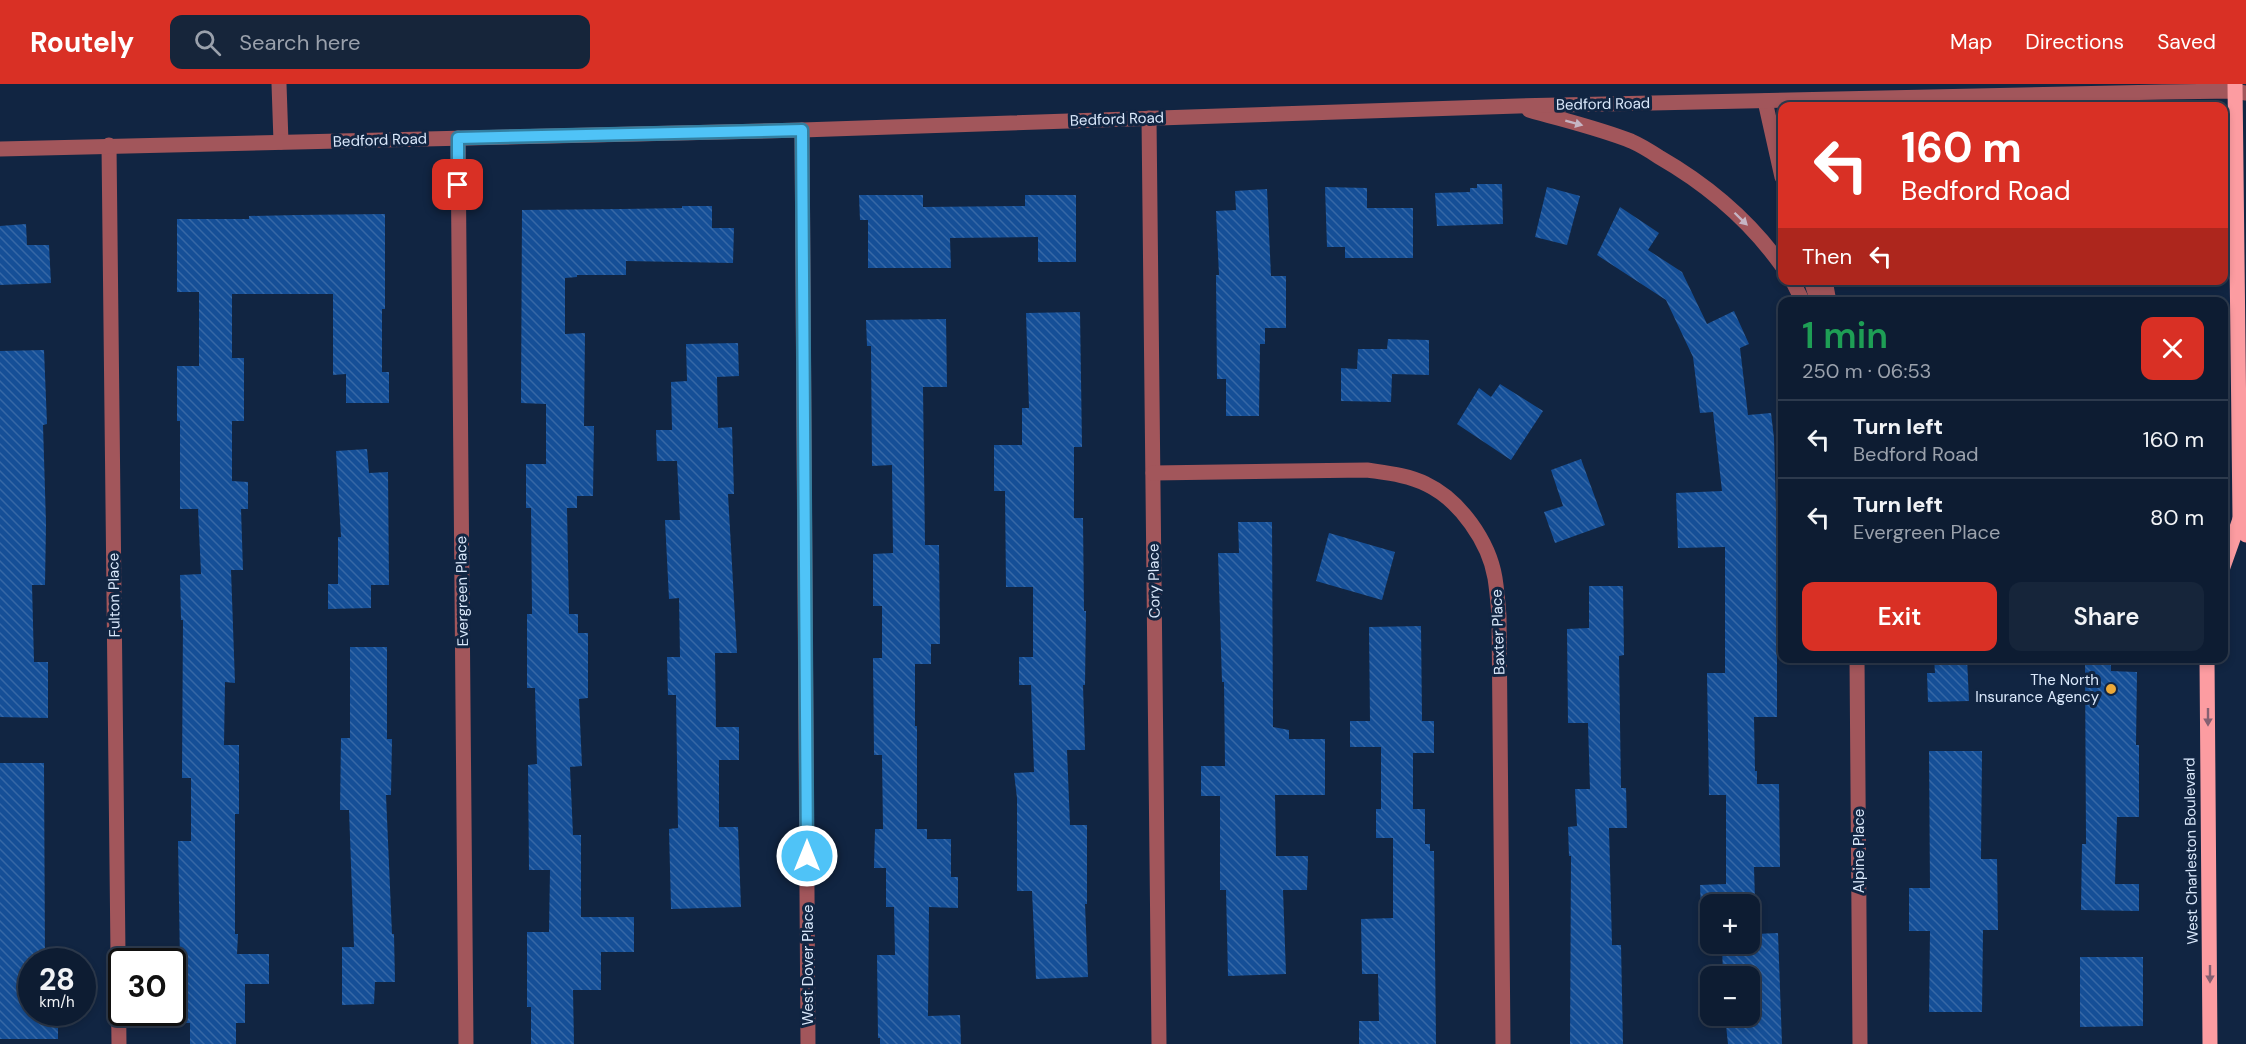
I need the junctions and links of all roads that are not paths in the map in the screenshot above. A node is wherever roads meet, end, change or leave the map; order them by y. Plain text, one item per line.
1 (279, 84) edge
2 (2238, 89) edge
3 (1967, 97) junction
4 (1765, 101) junction
5 (1954, 102) edge
6 (1518, 106) junction
7 (1149, 118) junction
8 (802, 130) junction
9 (458, 138) junction
10 (281, 142) junction
11 (109, 145) junction
12 (0, 149) edge
13 (1778, 159) edge
14 (2241, 194) edge
15 (1778, 260) edge
16 (1153, 473) junction
17 (2240, 519) junction
18 (2246, 535) edge
19 (2228, 553) edge
20 (1857, 663) edge
21 (2207, 663) edge
22 (119, 1044) edge
23 (466, 1044) edge
24 (808, 1044) edge
25 (1159, 1044) edge
26 (1503, 1044) edge
27 (1860, 1044) edge
28 (2210, 1044) edge

1 - 10 street
2 - 3 street, Bedford Road
2 - 14 main road
3 - 4 street, Bedford Road
3 - 5 street
4 - 6 street, Bedford Road
4 - 13 street
6 - 7 street, Bedford Road
6 -> 15 street
7 - 8 street, Bedford Road
7 - 16 street, Cory Place
8 - 9 street, Bedford Road
8 - 24 street, West Dover Place
9 - 10 street, Bedford Road
9 - 23 street, Evergreen Place
10 - 11 street, Bedford Road
11 - 12 street, Bedford Road
11 - 22 street, Fulton Place
14 - 17 main road
16 - 25 street, Cory Place
16 - 26 street, Baxter Place
17 - 18 main road
17 - 19 main road
20 - 27 street, Alpine Place
21 -> 28 main road, West Charleston Boulevard

